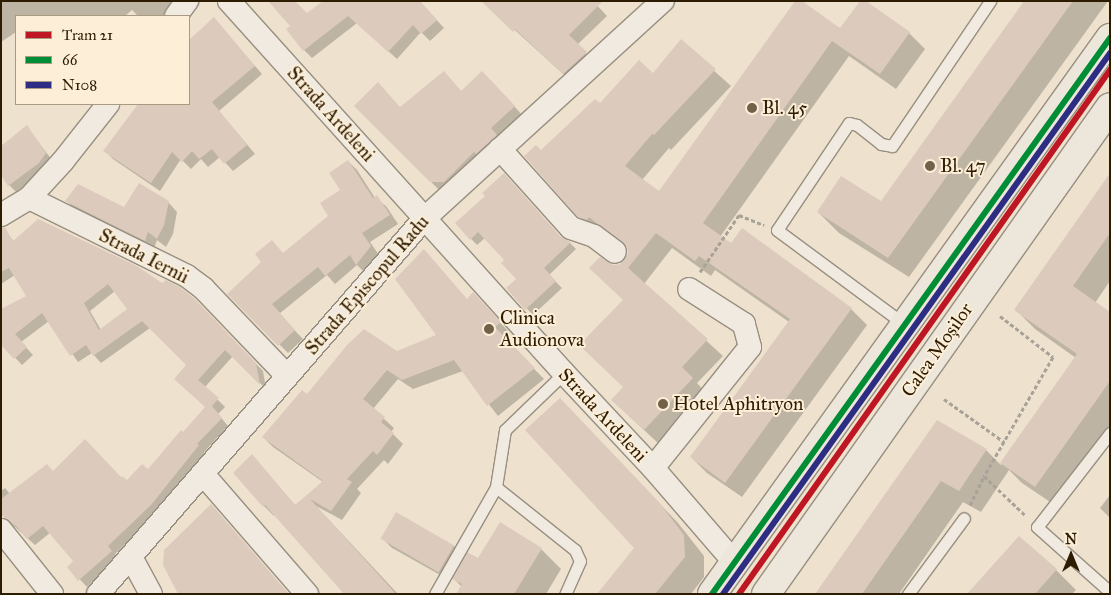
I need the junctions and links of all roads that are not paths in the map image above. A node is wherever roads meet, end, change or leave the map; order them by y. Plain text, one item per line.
1 (187, 1) edge
2 (229, 1) edge
3 (663, 1) edge
4 (990, 1) edge
5 (177, 15) edge
6 (1110, 38) edge
7 (107, 105) edge
8 (1110, 107) edge
9 (500, 149) junction
10 (29, 198) junction
11 (1, 215) edge
12 (425, 218) junction
13 (614, 252) dead end
14 (689, 289) road end
15 (904, 324) junction
16 (564, 373) junction
17 (287, 376) junction
18 (1110, 433) edge
19 (653, 468) junction
20 (203, 474) junction
21 (496, 487) junction
22 (964, 518) road end
23 (1, 530) edge
24 (130, 557) junction
25 (734, 562) junction
26 (1110, 592) edge
27 (52, 594) edge
28 (98, 594) edge
29 (151, 594) edge
30 (307, 594) edge
31 (435, 594) edge
32 (565, 594) edge
33 (712, 594) edge
34 (766, 594) edge
35 (908, 594) edge

1 - 5 street
2 - 12 street, Strada Ardeleni
3 - 9 street, Strada Episcopul Radu
4 - 15 lane
6 - 15 main road
7 - 10 street
8 - 34 main road, Calea Moșilor
9 - 12 street, Strada Episcopul Radu
9 - 13 street
10 - 11 street
10 - 17 street, Strada Iernii
12 - 16 street, Strada Ardeleni
12 - 17 street, Strada Episcopul Radu
14 - 19 street
15 - 25 main road
16 - 19 street, Strada Ardeleni
16 - 21 lane
17 - 20 street, Strada Episcopul Radu
18 - 26 lane
19 - 25 street, Strada Ardeleni
20 - 24 street, Strada Episcopul Radu
20 - 30 street
21 - 31 lane
21 - 32 lane
22 - 35 lane
23 - 27 street
24 - 28 street, Strada Episcopul Radu
24 - 29 street
25 - 33 main road

